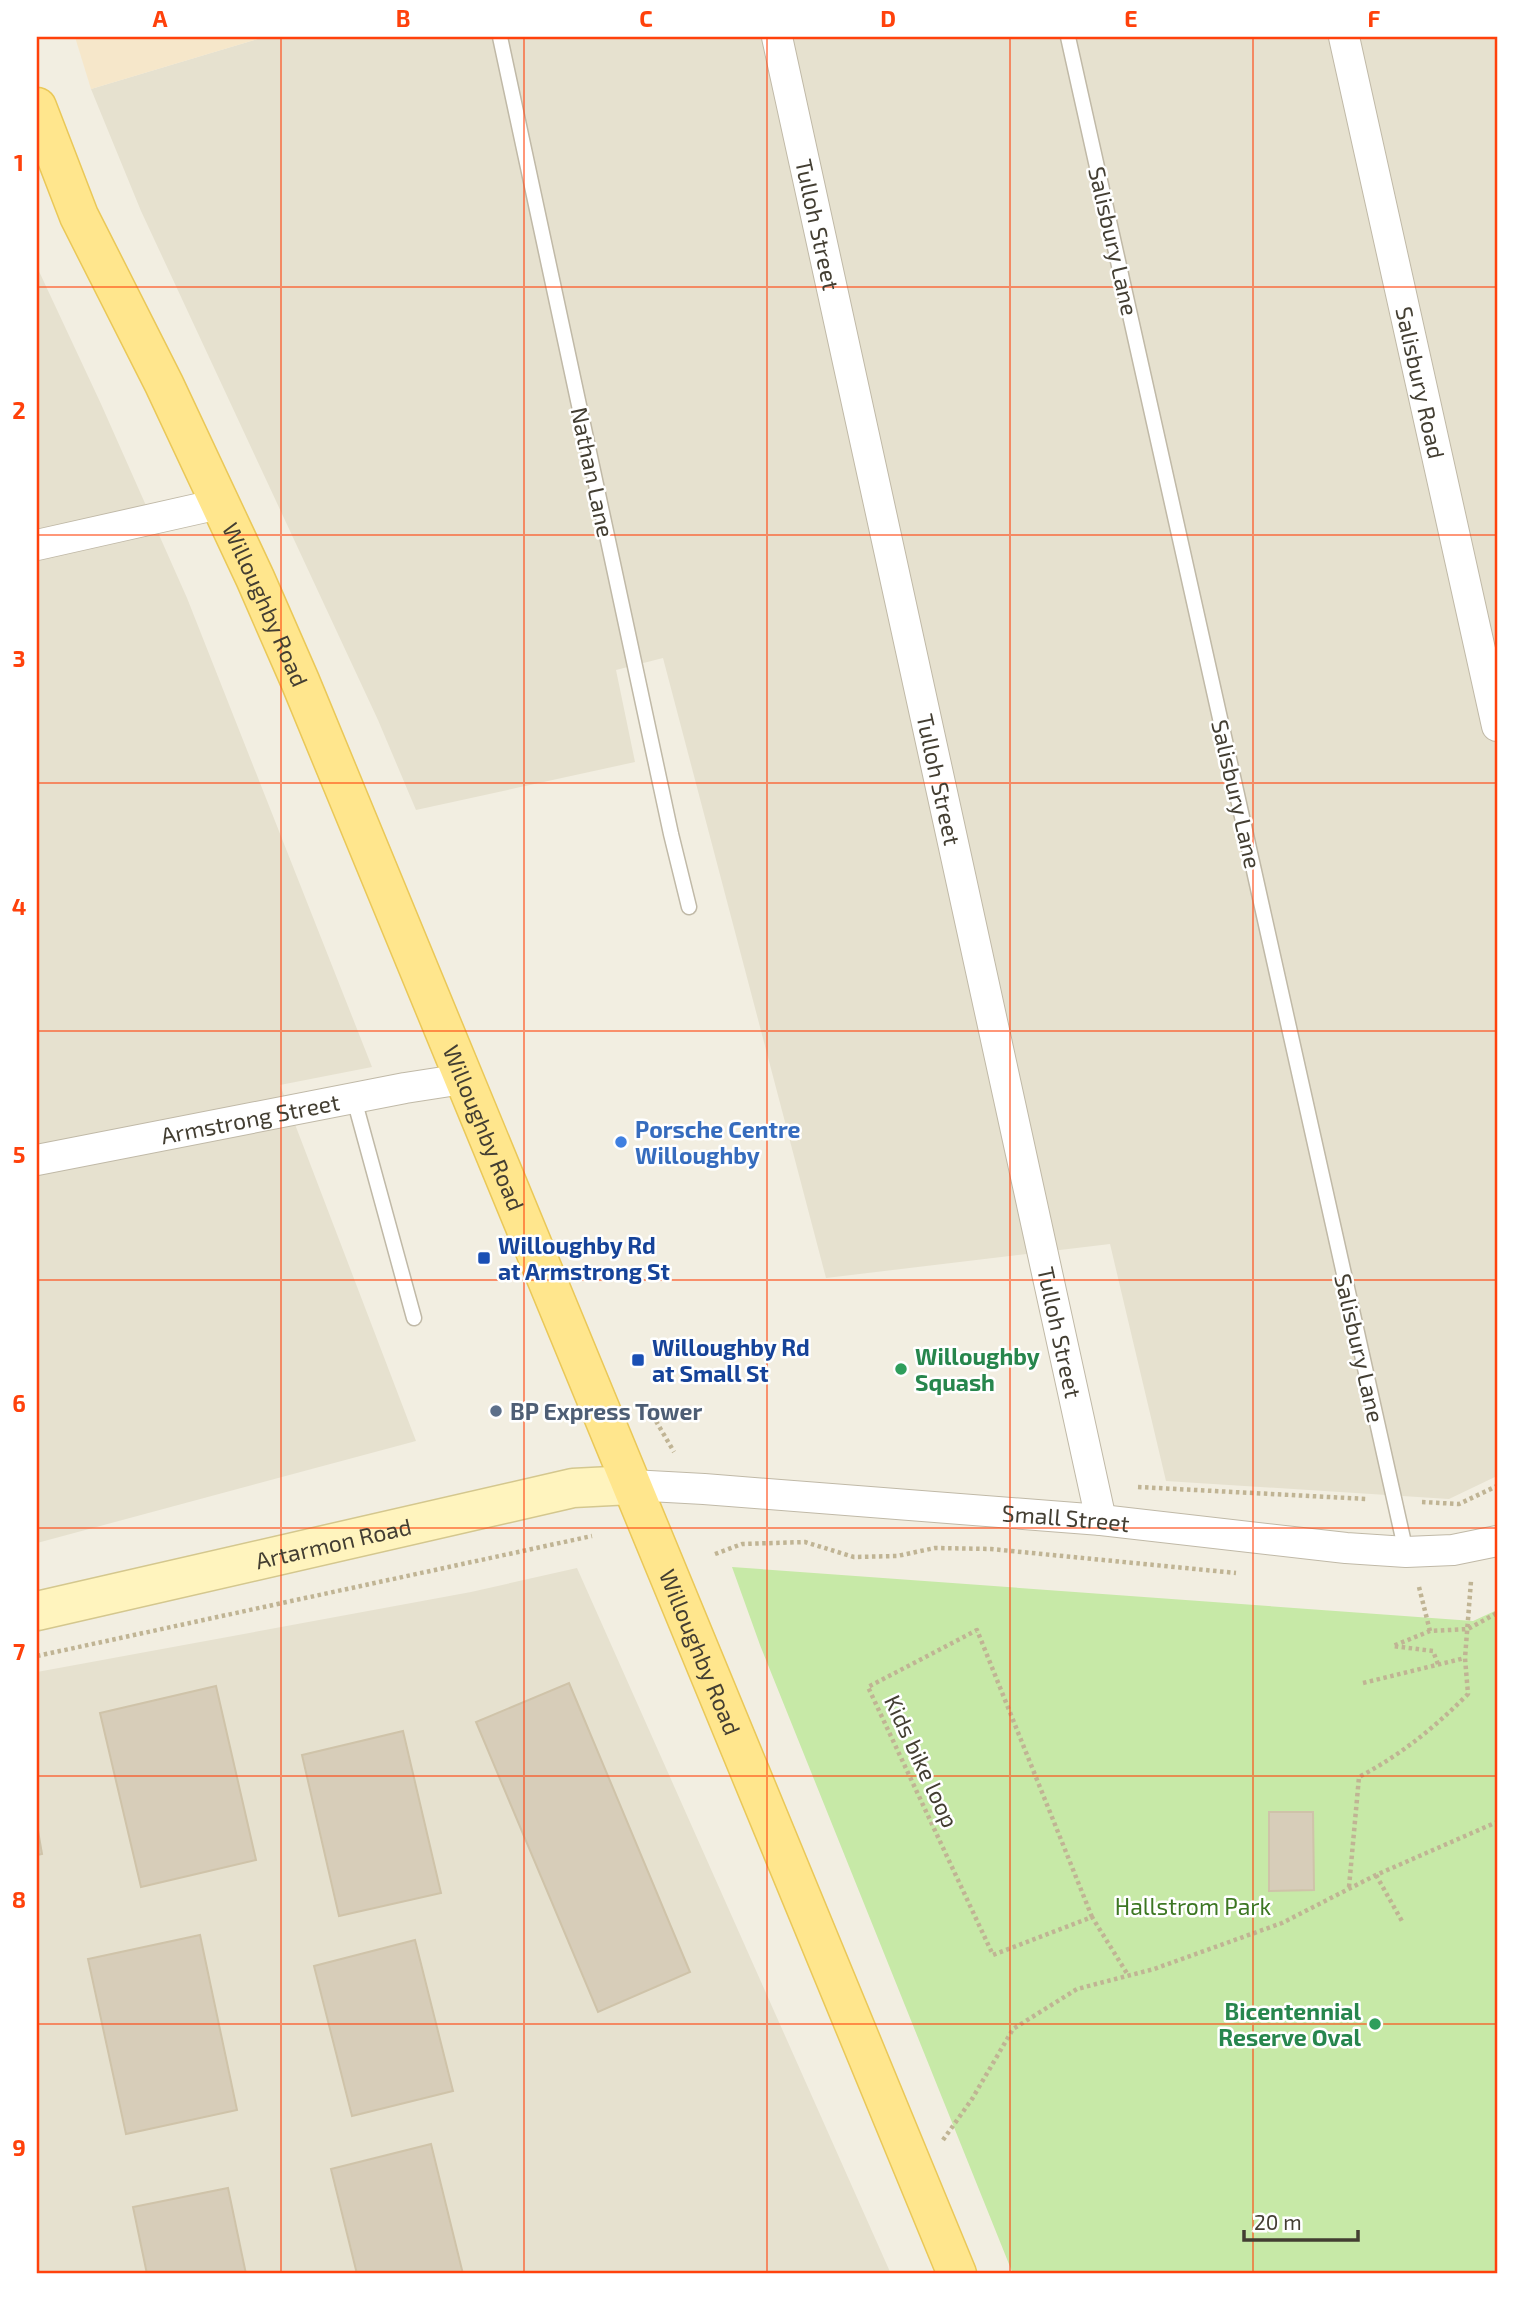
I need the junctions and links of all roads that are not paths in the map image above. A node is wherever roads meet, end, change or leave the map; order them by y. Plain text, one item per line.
1 (500, 37) edge
2 (777, 37) edge
3 (1068, 37) edge
4 (1344, 37) edge
5 (37, 107) edge
6 (219, 504) junction
7 (37, 545) edge
8 (1497, 726) edge
9 (689, 907) dead end
10 (463, 1079) junction
11 (354, 1099) junction
12 (37, 1160) edge
13 (414, 1318) dead end
14 (631, 1485) junction
15 (1101, 1520) junction
16 (1485, 1543) edge
17 (1406, 1552) junction
18 (37, 1611) edge
19 (957, 2274) edge

1 - 9 lane, Nathan Lane
2 - 15 street, Tulloh Street
3 - 17 lane, Salisbury Lane
4 - 8 street, Salisbury Road
5 - 6 main road, Willoughby Road
6 - 7 street
6 - 10 main road, Willoughby Road
10 - 11 street, Armstrong Street
10 - 14 main road, Willoughby Road
11 - 12 street, Armstrong Street
11 - 13 lane
14 - 15 street, Small Street
14 - 18 street, Artarmon Road
14 - 19 main road, Willoughby Road
15 - 17 street, Small Street
16 - 17 street, Small Street

